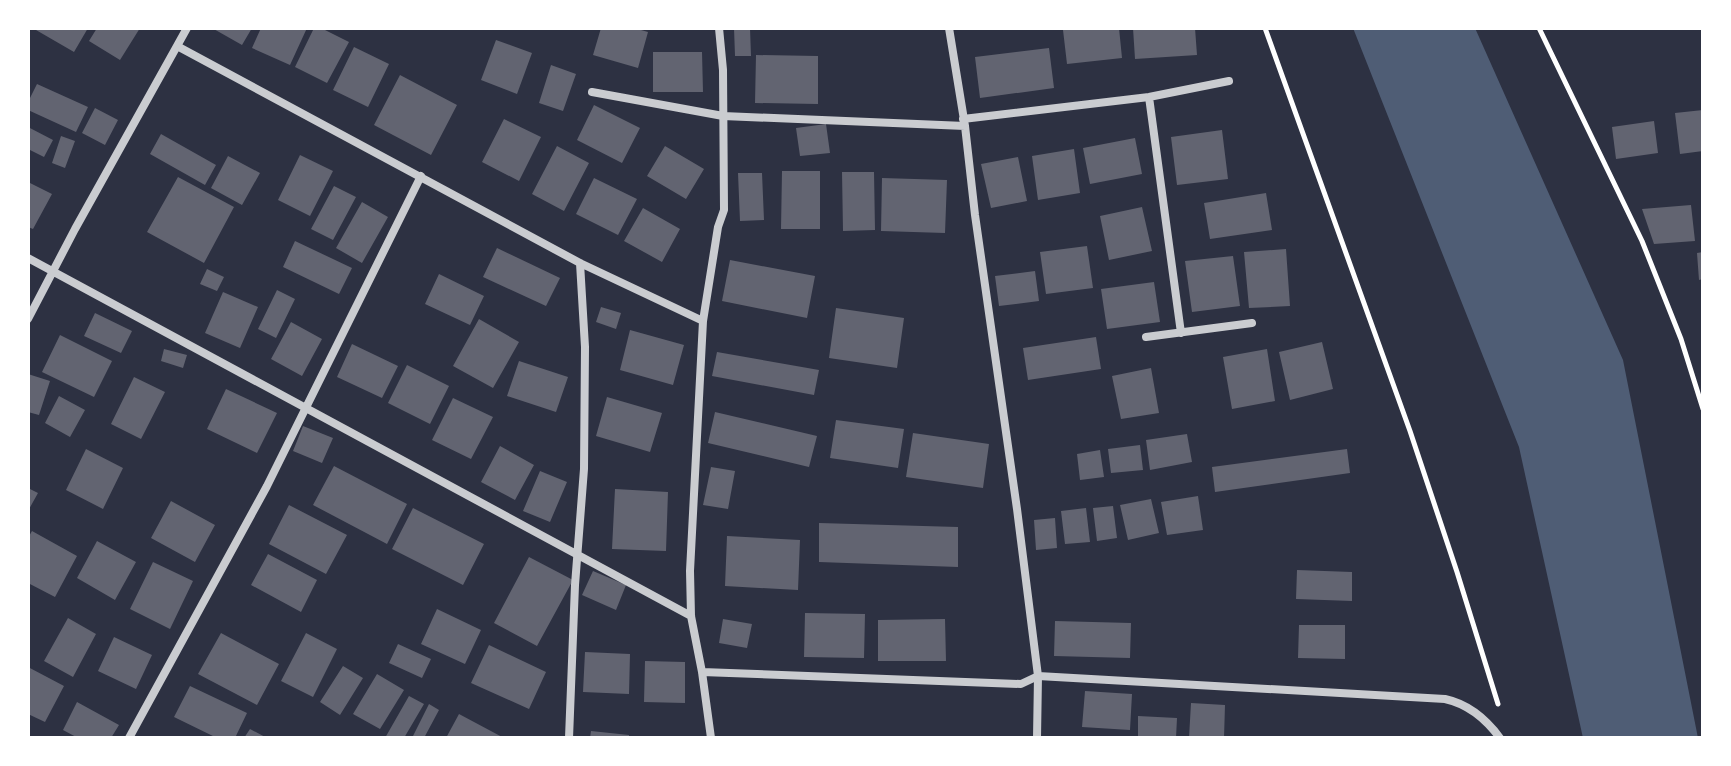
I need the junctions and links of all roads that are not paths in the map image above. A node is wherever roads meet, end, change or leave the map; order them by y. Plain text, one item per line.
1 (187, 28) edge
2 (719, 28) edge
3 (949, 28) edge
4 (177, 46) junction
5 (1229, 81) dead end
6 (592, 92) dead end
7 (1149, 97) junction
8 (723, 116) junction
9 (964, 122) junction
10 (421, 176) junction
11 (28, 258) edge
12 (580, 263) junction
13 (53, 272) junction
14 (28, 319) edge
15 (703, 321) junction
16 (1252, 323) dead end
17 (1181, 333) junction
18 (1146, 337) dead end
19 (306, 408) junction
20 (578, 554) junction
21 (691, 616) junction
22 (702, 672) junction
23 (1038, 676) junction
24 (129, 738) edge
25 (569, 738) edge
26 (711, 738) edge
27 (1037, 738) edge
28 (1500, 738) edge

1 - 4 street
2 - 8 street
3 - 9 street
4 - 10 street
4 - 13 street
5 - 7 street
6 - 8 street
7 - 9 street
7 - 17 street
8 - 9 street
8 - 15 street
9 - 23 street
10 - 12 street
10 - 19 street
11 - 13 street
12 - 15 street
12 - 20 street
13 - 14 street
13 - 19 street
15 - 21 street
16 - 17 street
17 - 18 street
19 - 20 street
19 - 24 street
20 - 21 street
20 - 25 street
21 - 22 street
22 - 23 street
22 - 26 street
23 - 27 street
23 - 28 street

